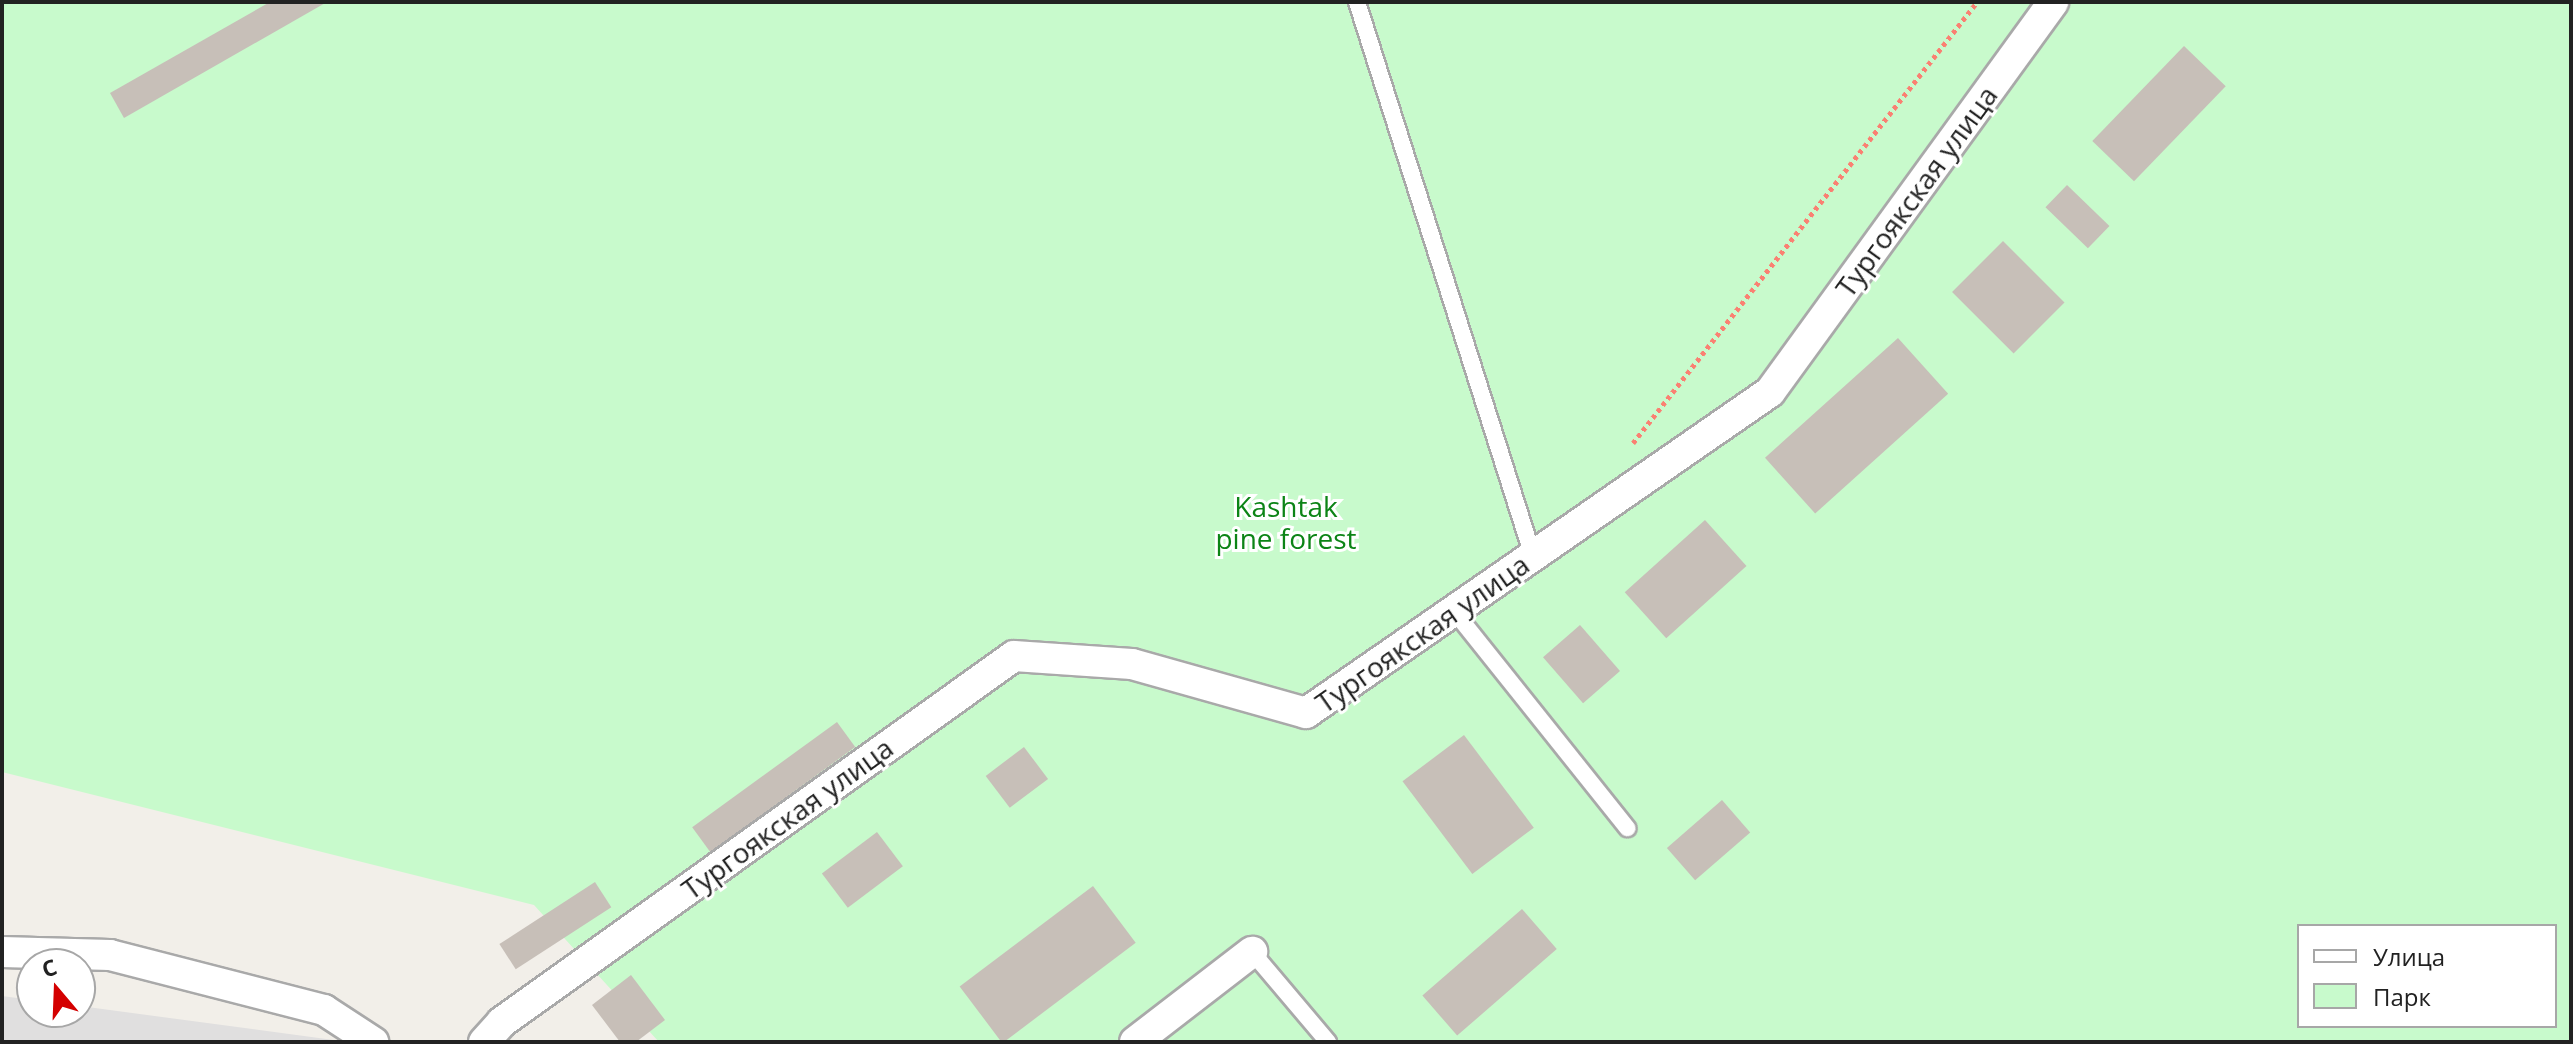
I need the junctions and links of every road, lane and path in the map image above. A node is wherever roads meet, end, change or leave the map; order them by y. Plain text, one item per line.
1 (1357, 2) edge
2 (1977, 2) edge
3 (2053, 2) edge
4 (1625, 453) dead end
5 (1533, 556) junction
6 (1454, 611) junction
7 (1627, 828) dead end
8 (2, 952) edge
9 (1252, 952) joint
10 (373, 1042) edge
11 (484, 1042) edge
12 (1135, 1042) edge
13 (1328, 1042) edge

1 - 5 lane
2 - 4 path
3 - 5 street, Тургоякская улица
5 - 6 street, Тургоякская улица
6 - 7 lane
6 - 11 street, Тургоякская улица
8 - 10 street
9 - 12 street
9 - 13 lane

